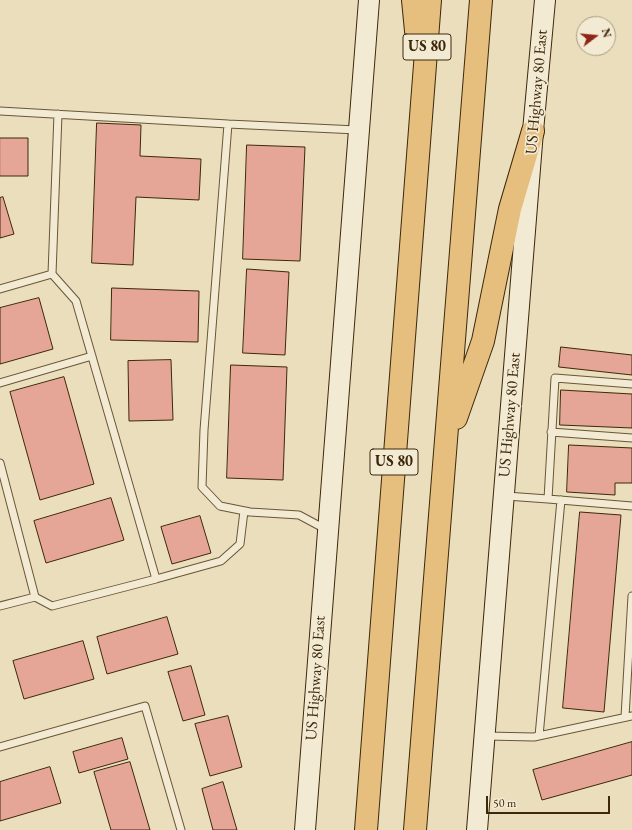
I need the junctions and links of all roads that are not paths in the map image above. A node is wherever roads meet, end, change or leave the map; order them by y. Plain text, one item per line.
1 (369, 0) edge
2 (413, 0) edge
3 (430, 0) edge
4 (481, 0) edge
5 (545, 0) edge
6 (423, 94) junction
7 (0, 111) edge
8 (58, 114) junction
9 (228, 124) junction
10 (359, 131) junction
11 (533, 131) junction
12 (52, 274) junction
13 (0, 289) edge
14 (92, 356) junction
15 (0, 384) edge
16 (632, 384) edge
17 (551, 432) junction
18 (632, 438) edge
19 (446, 447) junction
20 (0, 463) edge
21 (503, 496) junction
22 (548, 499) junction
23 (561, 500) junction
24 (632, 506) edge
25 (244, 511) junction
26 (327, 531) junction
27 (156, 579) junction
28 (632, 596) edge
29 (35, 597) junction
30 (0, 606) edge
31 (628, 717) edge
32 (484, 736) junction
33 (539, 736) junction
34 (0, 746) edge
35 (181, 830) edge
36 (305, 830) edge
37 (366, 830) edge
38 (415, 830) edge
39 (477, 830) edge

1 - 10 main road, US Highway 80 East
2 - 6 highway
3 - 6 highway, US 80
4 - 19 highway
5 - 11 main road, US Highway 80 East
6 - 37 highway, US 80
7 - 8 lane
8 - 9 lane
8 - 12 lane
9 - 10 lane
9 - 25 lane
10 - 26 main road, US Highway 80 East
11 - 19 highway
11 - 21 main road, US Highway 80 East
12 - 13 lane
12 - 14 lane
14 - 15 lane
14 - 27 lane
16 - 17 lane
17 - 18 lane
17 - 22 lane
19 - 38 highway
20 - 29 lane
21 - 22 lane
21 - 32 main road, US Highway 80 East
22 - 23 lane
23 - 24 lane
23 - 33 lane
25 - 26 lane
25 - 27 lane
26 - 36 main road, US Highway 80 East
27 - 29 lane
28 - 31 lane
29 - 30 lane
31 - 33 lane
32 - 33 lane
32 - 39 main road, US Highway 80 East
34 - 35 lane

